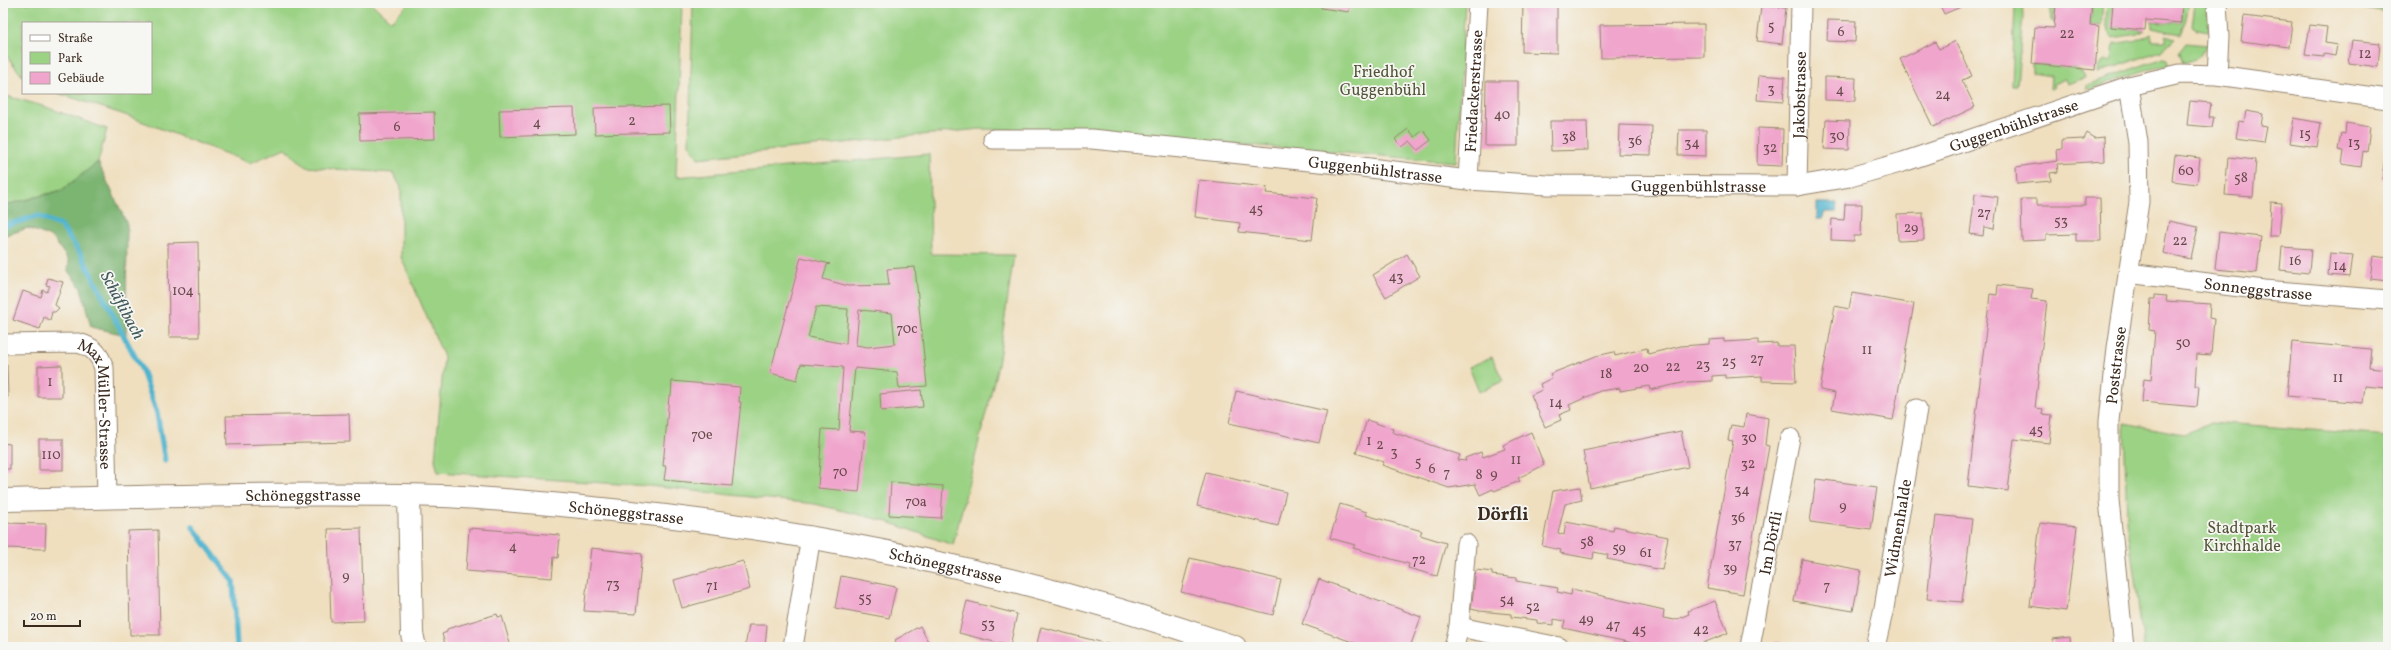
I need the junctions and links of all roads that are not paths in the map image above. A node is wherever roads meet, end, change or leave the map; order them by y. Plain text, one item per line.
1 (1478, 3) edge
2 (1801, 3) edge
3 (2217, 3) edge
4 (2217, 76) junction
5 (2129, 86) junction
6 (2388, 99) edge
7 (993, 139) dead end
8 (1468, 180) junction
9 (1797, 186) junction
10 (2128, 273) junction
11 (2388, 300) edge
12 (3, 344) edge
13 (1917, 409) dead end
14 (1790, 438) dead end
15 (409, 496) junction
16 (107, 497) junction
17 (3, 500) edge
18 (811, 536) junction
19 (1466, 544) dead end
20 (1459, 627) junction
21 (1230, 646) edge
22 (415, 647) edge
23 (794, 647) edge
24 (1454, 647) edge
25 (1559, 647) edge
26 (1750, 647) edge
27 (1875, 647) edge
28 (2124, 647) edge

1 - 8 street, Friedackerstrasse
2 - 9 street, Jakobstrasse
3 - 4 street
4 - 5 street, Guggenbühlstrasse
4 - 6 street, Guggenbühlstrasse
5 - 9 street, Guggenbühlstrasse
5 - 10 street, Poststrasse
7 - 8 street, Guggenbühlstrasse
8 - 9 street, Guggenbühlstrasse
10 - 11 street, Sonneggstrasse
10 - 28 street, Poststrasse
12 - 16 street, Max Müller-Strasse
13 - 27 street, Widmenhalde
14 - 26 street, Im Dörfli
15 - 16 street, Schöneggstrasse
15 - 18 street, Schöneggstrasse
15 - 22 street
16 - 17 street, Schöneggstrasse
18 - 21 street, Schöneggstrasse
18 - 23 street
19 - 20 street
20 - 24 street
20 - 25 street

